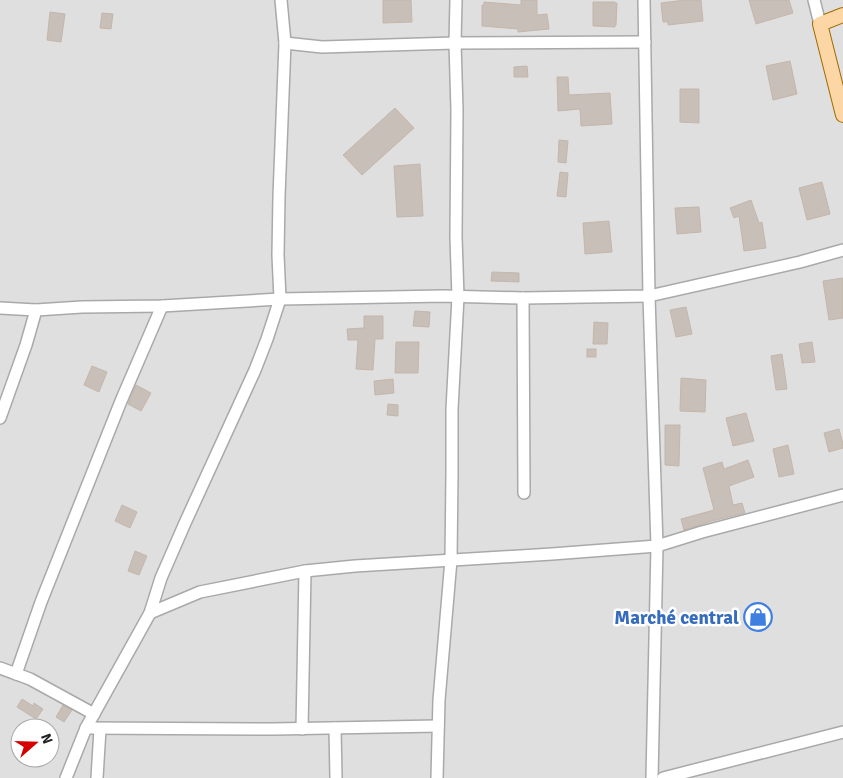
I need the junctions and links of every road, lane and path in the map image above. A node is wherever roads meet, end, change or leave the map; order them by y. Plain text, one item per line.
1 (281, 0) edge
2 (456, 0) edge
3 (644, 0) edge
4 (814, 0) edge
5 (843, 15) edge
6 (820, 24) junction
7 (645, 42) junction
8 (285, 43) junction
9 (455, 43) junction
10 (843, 115) edge
11 (843, 250) edge
12 (649, 296) junction
13 (458, 297) junction
14 (523, 298) junction
15 (280, 299) junction
16 (162, 306) junction
17 (0, 308) edge
18 (36, 310) junction
19 (0, 418) edge
20 (524, 493) dead end
21 (843, 495) edge
22 (657, 546) junction
23 (451, 560) junction
24 (305, 571) junction
25 (150, 613) junction
26 (0, 668) edge
27 (16, 674) junction
28 (94, 714) junction
29 (438, 726) junction
30 (86, 728) junction
31 (336, 728) junction
32 (100, 729) junction
33 (302, 729) junction
34 (843, 732) edge
35 (66, 778) edge
36 (97, 778) edge
37 (336, 778) edge
38 (437, 778) edge
39 (652, 778) edge
40 (663, 778) edge

1 - 8 street
2 - 9 street
3 - 7 street
4 - 6 street
5 - 6 main road
6 - 10 main road
7 - 9 street
7 - 12 street
8 - 9 street
8 - 15 street
9 - 13 street
11 - 12 street
12 - 14 street
12 - 22 street
13 - 14 street
13 - 15 street
13 - 23 street
14 - 20 street
15 - 16 street
15 - 25 street
16 - 18 street
16 - 27 street
17 - 18 street
18 - 19 street
21 - 22 street
22 - 23 street
22 - 39 street
23 - 24 street
23 - 29 street
24 - 25 street
24 - 33 street
25 - 28 street
26 - 27 street
27 - 28 street
28 - 30 street
29 - 31 street
29 - 38 street
30 - 32 street
30 - 35 street
31 - 33 street
31 - 37 street
32 - 33 street
32 - 36 street
34 - 40 street

